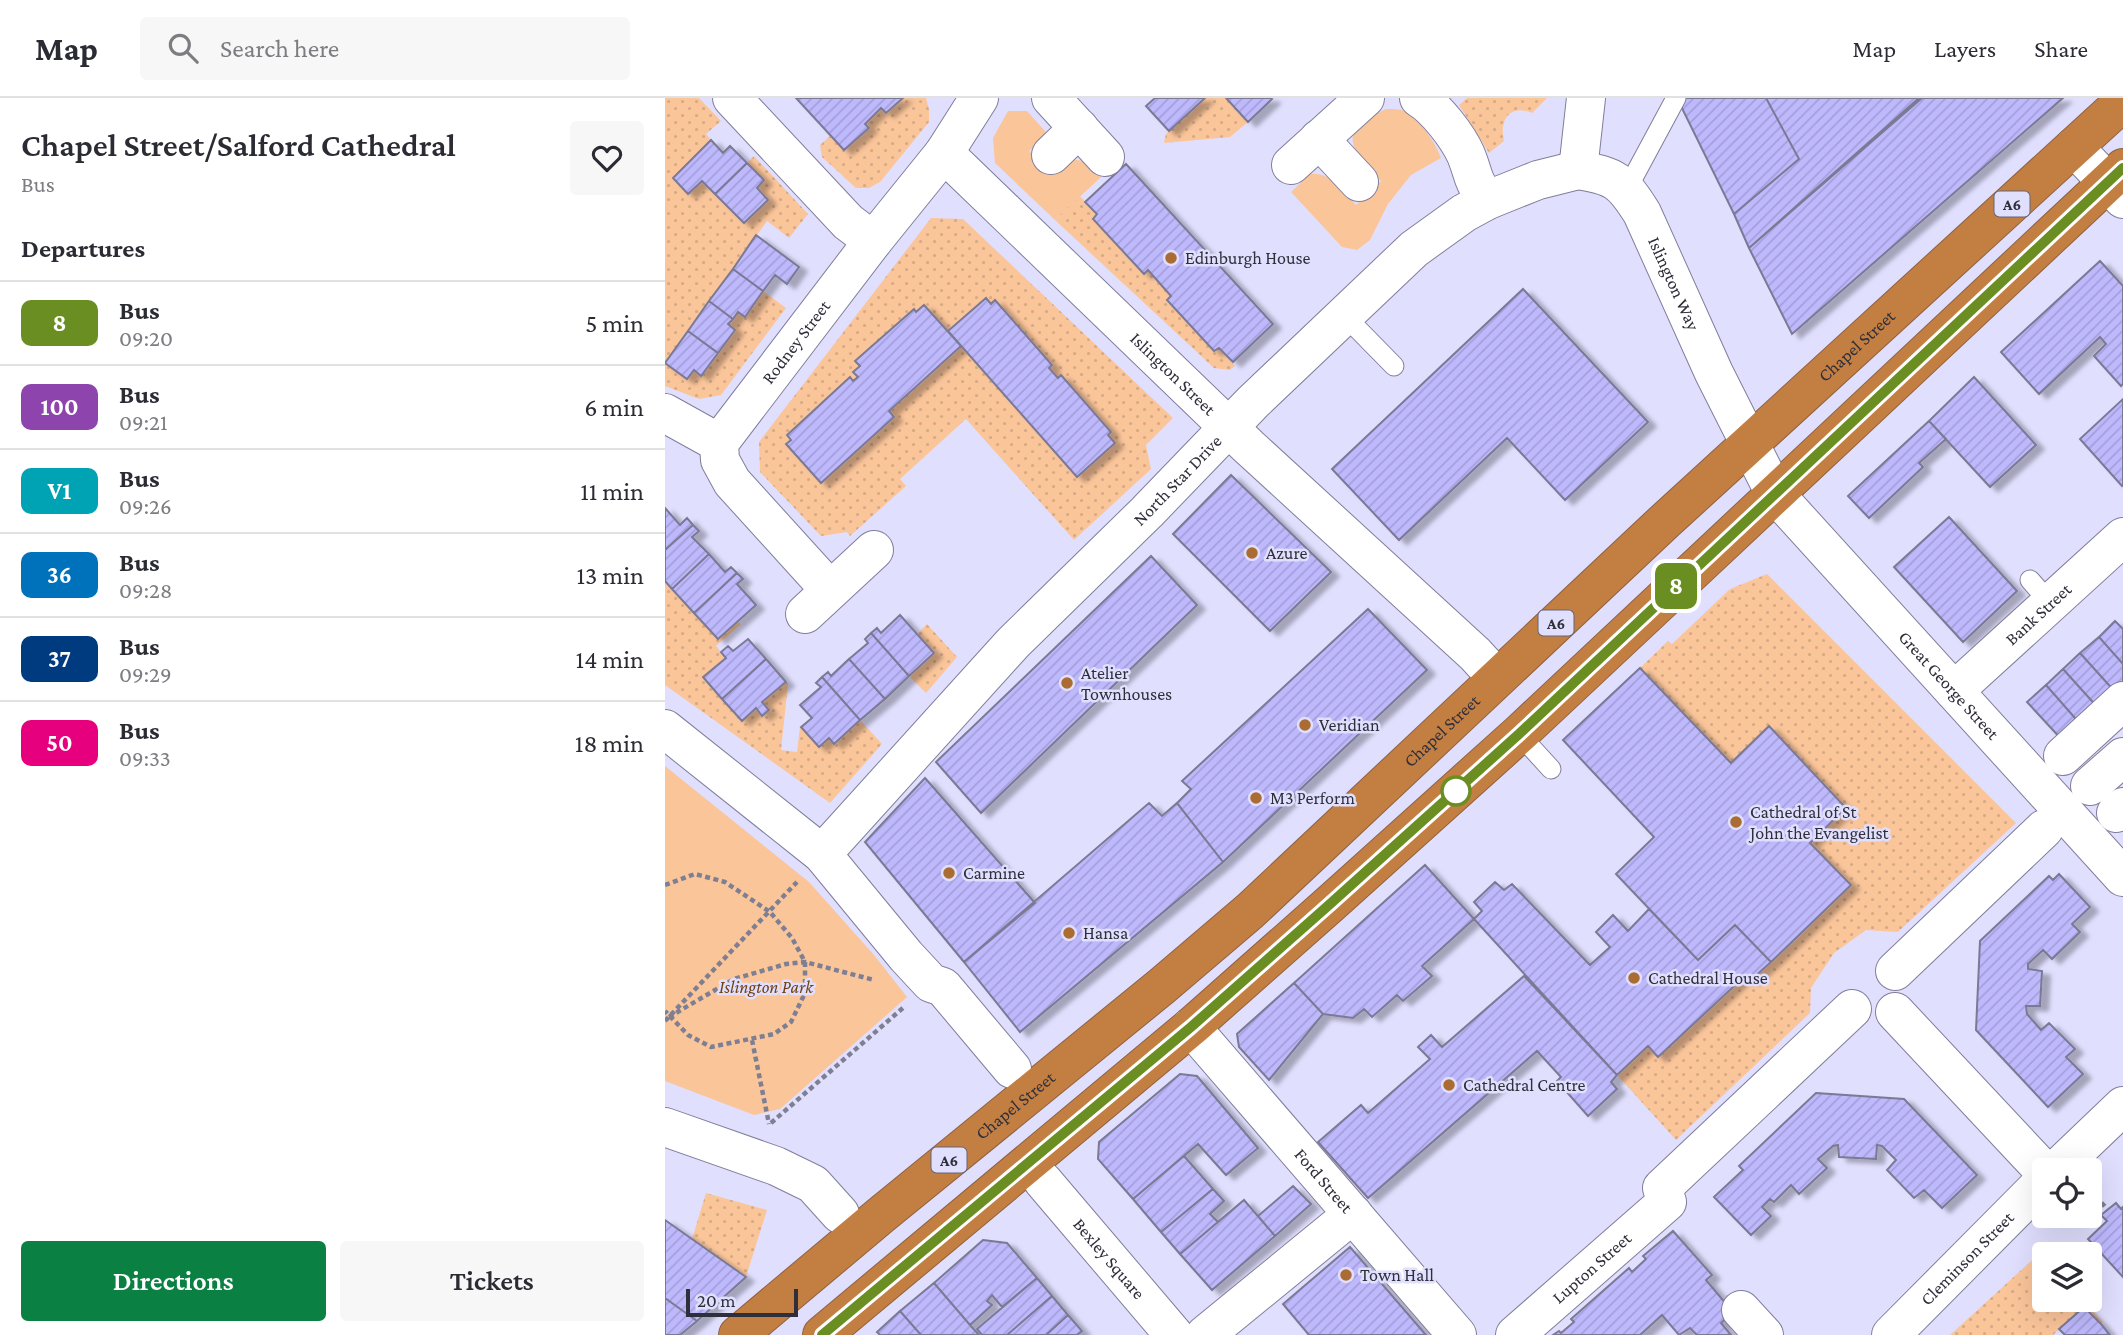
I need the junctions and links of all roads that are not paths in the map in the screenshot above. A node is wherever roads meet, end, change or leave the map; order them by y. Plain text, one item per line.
1 (732, 98) edge
2 (1051, 98) edge
3 (1365, 98) edge
4 (1419, 98) edge
5 (1585, 98) edge
6 (1676, 98) edge
7 (973, 100) edge
8 (2123, 102) edge
9 (1079, 128) junction
10 (1319, 139) junction
11 (2074, 146) junction
12 (944, 153) junction
13 (1051, 155) dead end
14 (1105, 157) dead end
15 (1291, 165) dead end
16 (1578, 170) junction
17 (1359, 182) dead end
18 (2118, 183) edge
19 (1627, 189) junction
20 (1488, 200) junction
21 (873, 241) junction
22 (1343, 314) junction
23 (1394, 366) dead end
24 (665, 413) edge
25 (1229, 426) junction
26 (719, 443) junction
27 (1749, 444) junction
28 (1775, 494) junction
29 (2123, 537) edge
30 (874, 550) dead end
31 (1497, 678) junction
32 (1954, 691) junction
33 (2123, 701) edge
34 (665, 729) edge
35 (1519, 734) junction
36 (2063, 756) dead end
37 (2123, 757) edge
38 (1551, 769) dead end
39 (2110, 802) edge
40 (2044, 829) dead end
41 (822, 854) junction
42 (2123, 877) edge
43 (1895, 971) dead end
44 (1852, 1009) dead end
45 (1895, 1012) dead end
46 (1191, 1027) junction
47 (1013, 1069) dead end
48 (2123, 1106) edge
49 (665, 1128) edge
50 (2032, 1158) edge
51 (2069, 1158) edge
52 (1043, 1181) dead end
53 (2032, 1193) edge
54 (840, 1214) dead end
55 (1353, 1214) junction
56 (738, 1335) edge
57 (821, 1335) edge
58 (1174, 1335) edge
59 (1205, 1335) edge
60 (1457, 1335) edge
61 (1515, 1335) edge
62 (1891, 1335) edge

1 - 21 street
2 - 9 street
3 - 10 street
4 - 20 street
5 - 16 street
6 - 19 lane
7 - 12 street, Rodney Street
8 - 11 highway, Chapel Street / A6
9 - 13 street
9 - 14 street
10 - 15 street
10 - 17 street
11 - 18 street
11 - 27 highway, Chapel Street / A6
12 - 21 street, Rodney Street
12 - 25 street, Islington Street
16 - 19 street
16 - 20 street, North Star Drive
18 - 28 highway
19 - 27 street, Islington Way
20 - 22 street, North Star Drive
21 - 26 street, Rodney Street
22 - 23 lane
22 - 25 street, North Star Drive
24 - 26 street
25 - 31 street, Islington Street
25 - 41 street, North Star Drive
26 - 30 street
27 - 28 street, Islington Way
27 - 31 highway, Chapel Street / A6
28 - 32 street, Great George Street
28 - 35 highway
29 - 32 street, Bank Street
31 - 56 highway, Chapel Street / A6
32 - 42 street, Great George Street
33 - 36 street
34 - 41 street
35 - 38 lane
35 - 46 highway
37 - 39 street
40 - 43 street
41 - 47 street
44 - 61 street, Lupton Street
45 - 50 street
46 - 55 street, Ford Street
46 - 57 highway
48 - 51 street
49 - 54 street
52 - 58 street, Bexley Square
53 - 62 street, Cleminson Street
55 - 59 street
55 - 60 street, Ford Street

